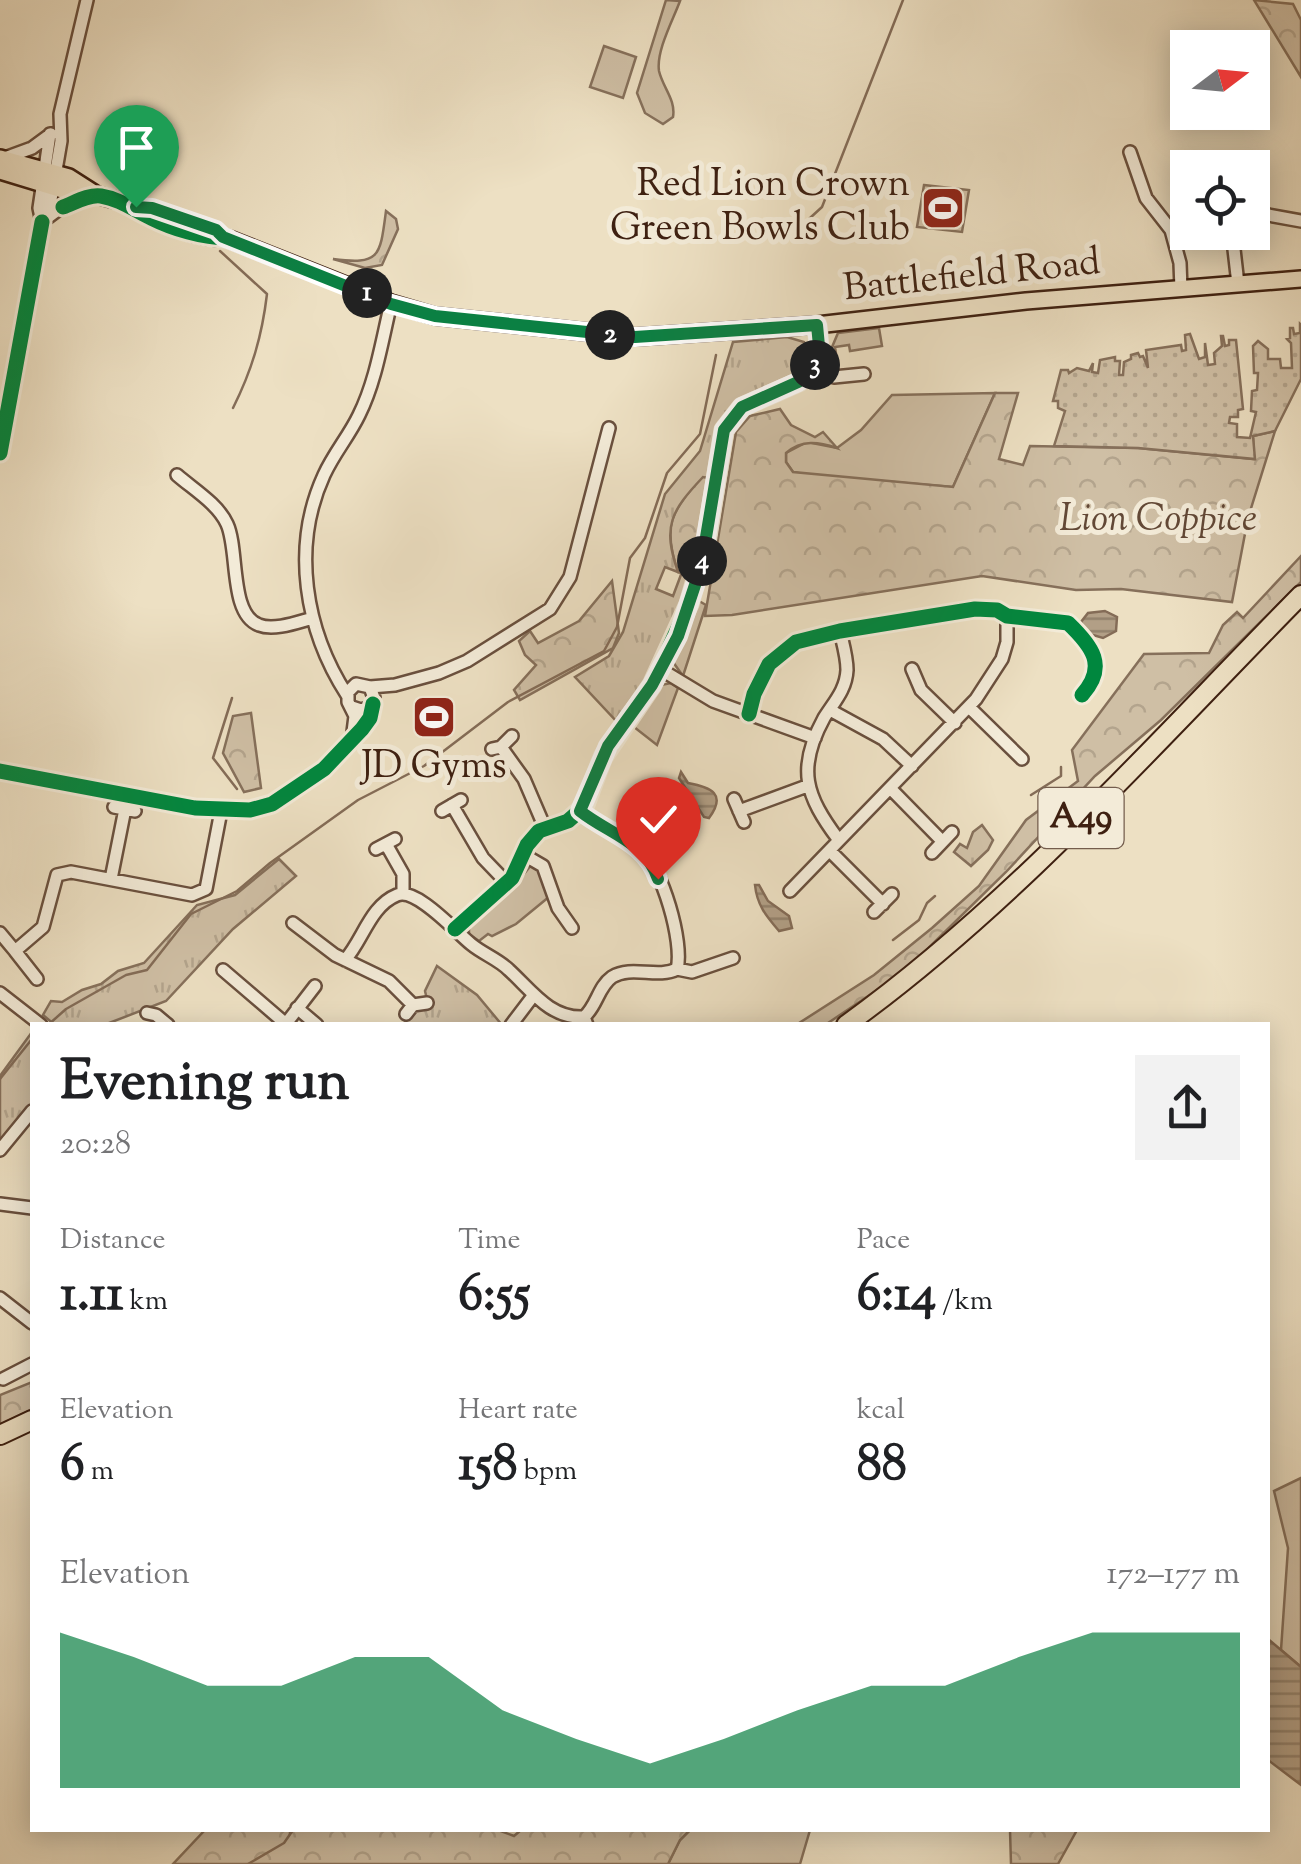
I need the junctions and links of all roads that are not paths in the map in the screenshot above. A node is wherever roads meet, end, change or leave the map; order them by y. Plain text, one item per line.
1 (87, 0) edge
2 (60, 114) junction
3 (50, 134) junction
4 (1130, 152) dead end
5 (0, 163) edge
6 (49, 179) junction
7 (97, 195) junction
8 (1270, 215) edge
9 (45, 219) junction
10 (1301, 221) edge
11 (1234, 250) edge
12 (1301, 279) edge
13 (1238, 284) junction
14 (1181, 289) junction
15 (391, 304) junction
16 (817, 325) junction
17 (813, 370) junction
18 (867, 373) dead end
19 (609, 428) dead end
20 (0, 453) edge
21 (176, 476) dead end
22 (1301, 594) edge
23 (1008, 616) junction
24 (313, 618) junction
25 (840, 631) junction
26 (332, 665) junction
27 (912, 669) dead end
28 (660, 670) junction
29 (368, 693) junction
30 (1082, 695) dead end
31 (350, 701) junction
32 (969, 707) junction
33 (830, 710) junction
34 (749, 714) junction
35 (955, 723) junction
36 (512, 736) dead end
37 (816, 738) junction
38 (352, 740) junction
39 (1022, 760) dead end
40 (912, 766) junction
41 (0, 772) edge
42 (807, 786) junction
43 (890, 788) junction
44 (451, 805) dead end
45 (125, 809) dead end
46 (221, 811) junction
47 (580, 811) junction
48 (739, 811) dead end
49 (544, 828) junction
50 (838, 839) junction
51 (386, 844) dead end
52 (830, 850) junction
53 (932, 853) dead end
54 (524, 855) junction
55 (111, 879) junction
56 (507, 884) junction
57 (790, 891) dead end
58 (403, 893) junction
59 (883, 903) dead end
60 (576, 911) dead end
61 (292, 923) dead end
62 (455, 929) junction
63 (0, 933) edge
64 (718, 948) dead end
65 (15, 951) junction
66 (344, 960) junction
67 (677, 969) junction
68 (223, 970) dead end
69 (37, 979) dead end
70 (316, 986) dead end
71 (0, 992) edge
72 (533, 996) junction
73 (297, 1008) junction
74 (415, 1008) dead end
75 (155, 1012) dead end
76 (586, 1021) edge
77 (38, 1022) edge
78 (165, 1022) edge
79 (282, 1022) edge
80 (286, 1022) edge
81 (314, 1022) edge
82 (514, 1022) edge
83 (850, 1022) edge
84 (30, 1118) edge
85 (0, 1150) edge
86 (0, 1204) edge
87 (30, 1208) edge
88 (0, 1298) edge
89 (30, 1321) edge
90 (30, 1365) edge
91 (8, 1373) dead end
92 (30, 1421) edge
93 (0, 1435) edge

1 - 2 street
2 - 3 street
2 - 6 street
3 - 5 street
3 - 6 street
4 - 14 street
5 - 6 main road, Battlefield Road
6 - 7 main road, Battlefield Road
6 - 9 street
7 - 9 street
7 - 15 main road, Battlefield Road
8 - 10 street
9 - 20 street
11 - 13 street
12 - 13 main road, Battlefield Road
13 - 14 main road, Battlefield Road
14 - 16 main road, Battlefield Road
15 - 16 main road, Battlefield Road
15 - 24 street
16 - 17 street
17 - 18 street
17 - 28 street
19 - 29 street
21 - 24 street
22 - 83 highway, A49
23 - 25 street
23 - 30 street
23 - 32 street
24 - 26 street
25 - 33 street
25 - 34 street
26 - 29 street
26 - 31 street
27 - 35 street
28 - 34 street
28 - 47 street
29 - 31 street
29 - 31 street
29 - 38 street
31 - 38 street
32 - 35 street
32 - 39 street
33 - 37 street
33 - 40 street
34 - 37 street
35 - 40 street
36 - 49 street
37 - 42 street
38 - 46 street
40 - 43 street
41 - 46 street
42 - 48 street
42 - 50 street
43 - 50 street
43 - 53 street
44 - 56 street
45 - 55 street
46 - 55 street
47 - 49 street
47 - 67 street
49 - 54 street
50 - 52 street
51 - 58 street
52 - 57 street
52 - 59 street
54 - 56 street
54 - 60 street
55 - 65 street
56 - 62 street
58 - 62 street
58 - 66 street
61 - 66 street
62 - 72 street
63 - 65 street
64 - 67 street
65 - 69 street
66 - 74 street
67 - 76 street
68 - 79 street
70 - 73 street
71 - 77 street
72 - 76 street
72 - 82 street
73 - 80 street
73 - 81 street
75 - 78 street
84 - 85 street
86 - 87 street
88 - 89 street
90 - 91 street
92 - 93 highway

